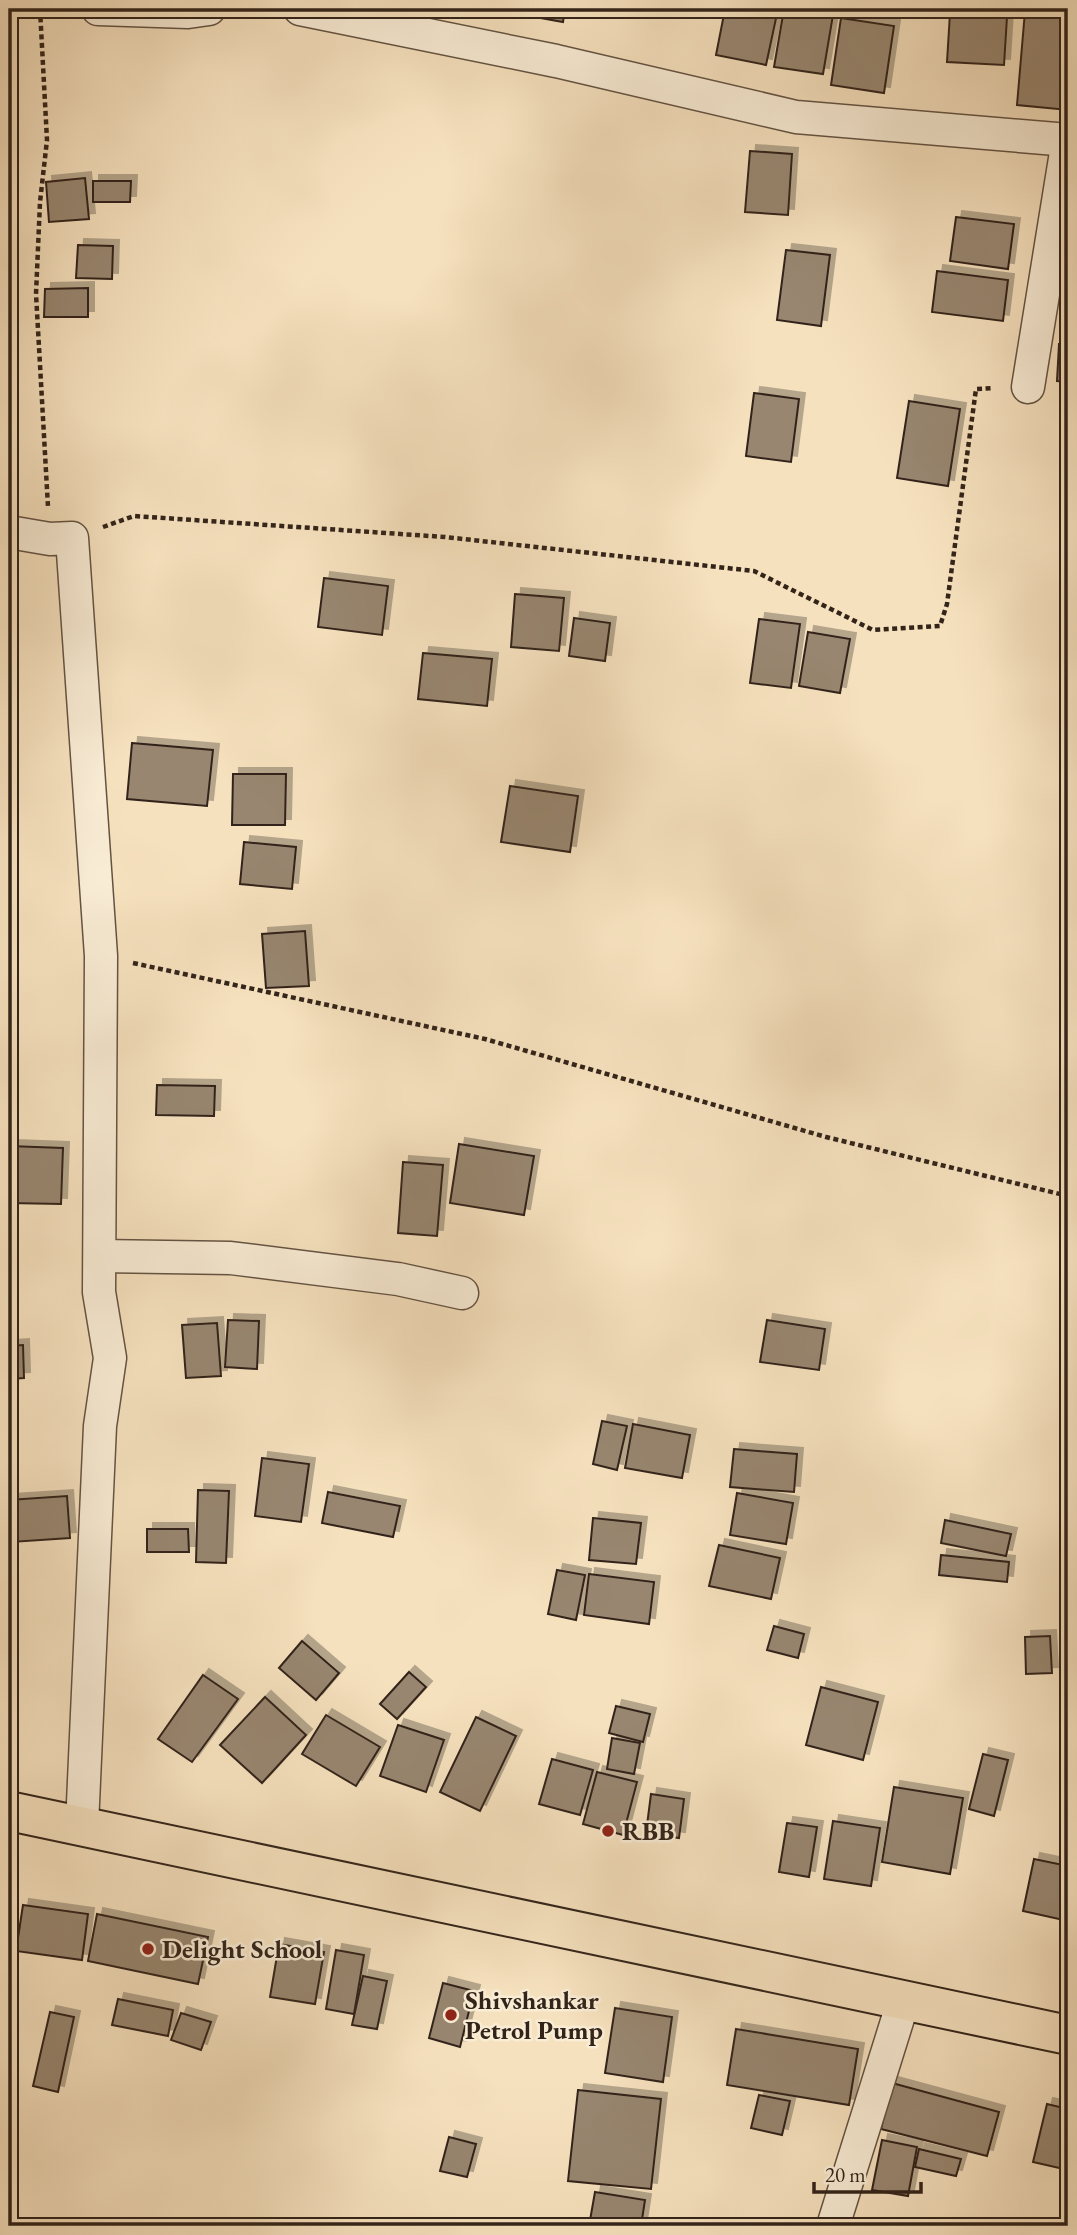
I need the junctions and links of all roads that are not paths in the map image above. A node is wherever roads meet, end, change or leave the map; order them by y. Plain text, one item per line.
1 (97, 9) edge
2 (209, 9) edge
3 (300, 9) edge
4 (1068, 140) edge
5 (1028, 387) road end
6 (9, 531) edge
7 (100, 1256) junction
8 (462, 1293) dead end
9 (9, 1811) edge
10 (82, 1825) junction
11 (904, 1999) junction
12 (1068, 2035) edge
13 (833, 2226) edge

1 - 2 street
3 - 4 street
4 - 5 street
6 - 7 street
7 - 8 street
7 - 10 street
9 - 10 main road
10 - 11 main road
11 - 12 main road
11 - 13 street

